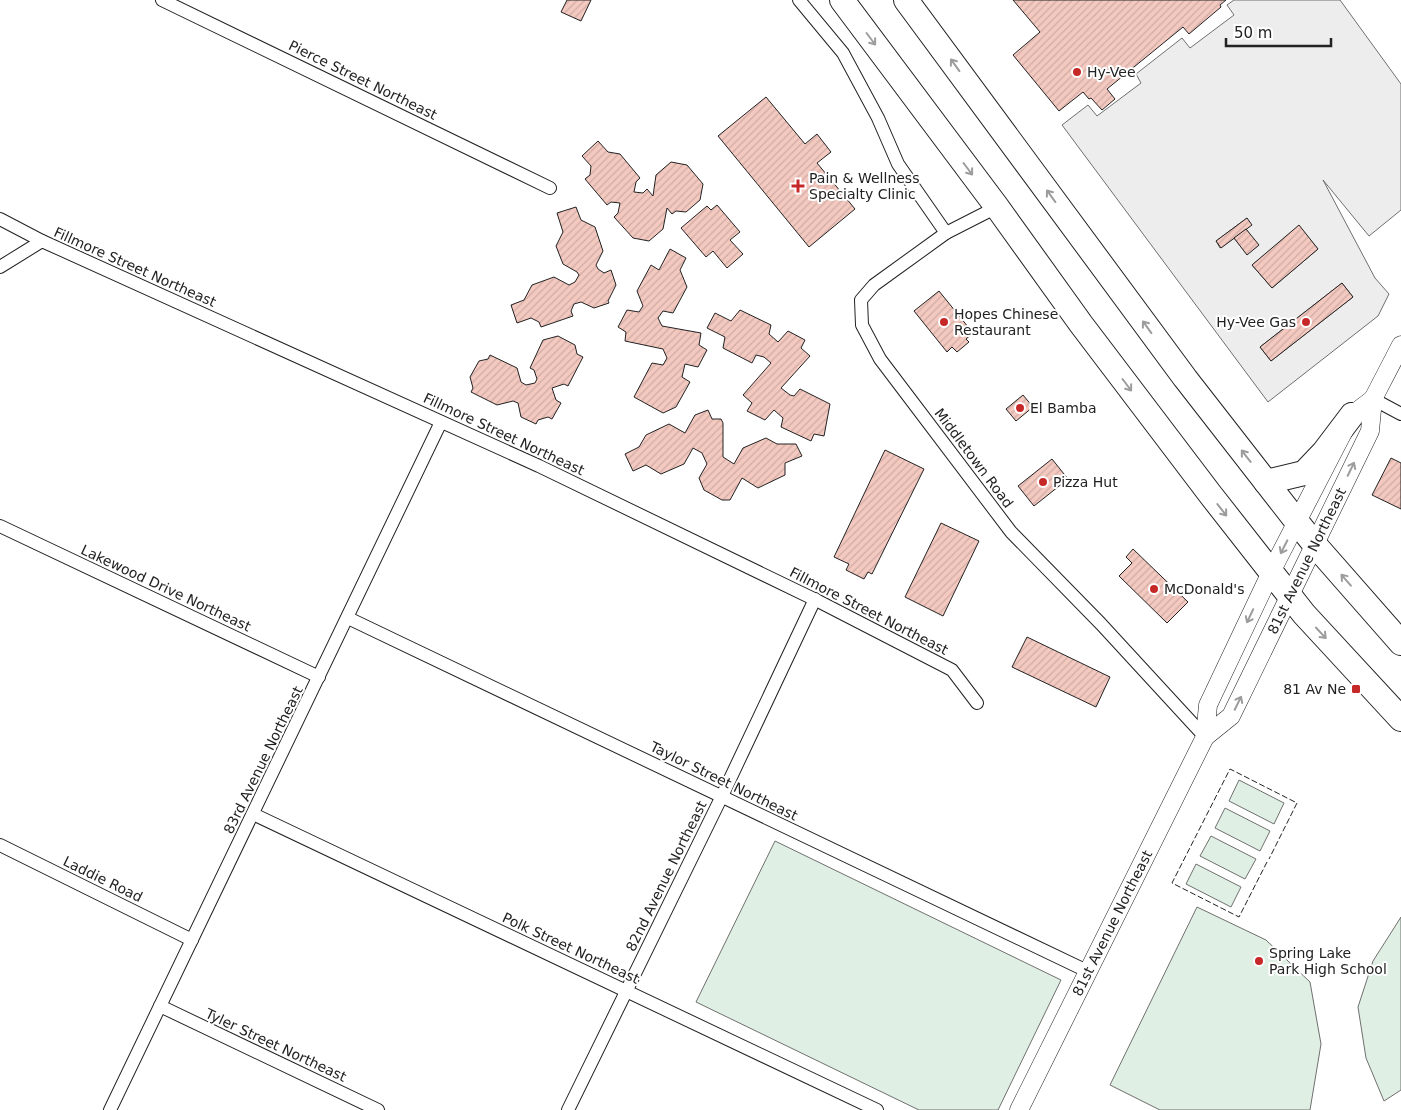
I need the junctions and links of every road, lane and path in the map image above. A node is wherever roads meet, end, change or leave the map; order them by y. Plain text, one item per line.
1 (162, 0) edge
2 (799, 0) edge
3 (842, 0) edge
4 (906, 0) edge
5 (550, 188) dead end
6 (997, 207) junction
7 (0, 219) edge
8 (946, 233) junction
9 (42, 241) junction
10 (0, 267) edge
11 (1401, 345) edge
12 (1373, 399) junction
13 (1401, 414) edge
14 (1352, 415) junction
15 (442, 422) junction
16 (1266, 482) junction
17 (1297, 522) junction
18 (0, 526) edge
19 (1315, 544) junction
20 (1271, 572) junction
21 (1289, 597) junction
22 (815, 599) junction
23 (348, 618) junction
24 (1401, 643) edge
25 (319, 677) junction
26 (977, 703) dead end
27 (1401, 719) edge
28 (1205, 737) junction
29 (722, 796) junction
30 (253, 814) junction
31 (0, 845) edge
32 (192, 940) junction
33 (1088, 971) junction
34 (626, 991) junction
35 (160, 1006) junction
36 (110, 1110) edge
37 (378, 1110) edge
38 (568, 1110) edge
39 (877, 1110) edge
40 (1019, 1110) edge

1 - 5 street, Pierce Street Northeast
2 - 8 street
3 -> 6 highway
16 -> 4 highway
6 - 8 street, Middletown Road
6 -> 20 highway
7 - 9 street, Fillmore Street Northeast
8 - 28 street, Middletown Road
9 - 10 street
9 - 15 street, Fillmore Street Northeast
11 - 12 street, 81st Avenue Northeast
12 - 13 street
12 - 14 street, 81st Avenue Northeast
19 -> 12 street, 81st Avenue Northeast
14 - 16 highway
14 - 17 street, 81st Avenue Northeast
15 - 22 street, Fillmore Street Northeast
15 - 23 street, 83rd Avenue Northeast
16 - 17 highway
17 - 19 highway
17 -> 20 street, 81st Avenue Northeast
18 - 25 street, Lakewood Drive Northeast
19 - 21 street, 81st Avenue Northeast
24 -> 19 highway
20 - 21 highway
20 -> 28 street, 81st Avenue Northeast
21 -> 27 highway
28 -> 21 street, 81st Avenue Northeast
22 - 26 street, Fillmore Street Northeast
22 - 29 street, 82nd Avenue Northeast
23 - 25 street, 83rd Avenue Northeast
23 - 29 street, Taylor Street Northeast
25 - 30 street, 83rd Avenue Northeast
28 - 33 street, 81st Avenue Northeast
29 - 33 street, Taylor Street Northeast
29 - 34 street, 82nd Avenue Northeast
30 - 32 street, 83rd Avenue Northeast
30 - 34 street, Polk Street Northeast
31 - 32 street, Laddie Road
32 - 35 street, 83rd Avenue Northeast
33 - 40 street, 81st Avenue Northeast
34 - 38 street, 82nd Avenue Northeast
34 - 39 street, Polk Street Northeast
35 - 36 street, 83rd Avenue Northeast
35 - 37 street, Tyler Street Northeast

